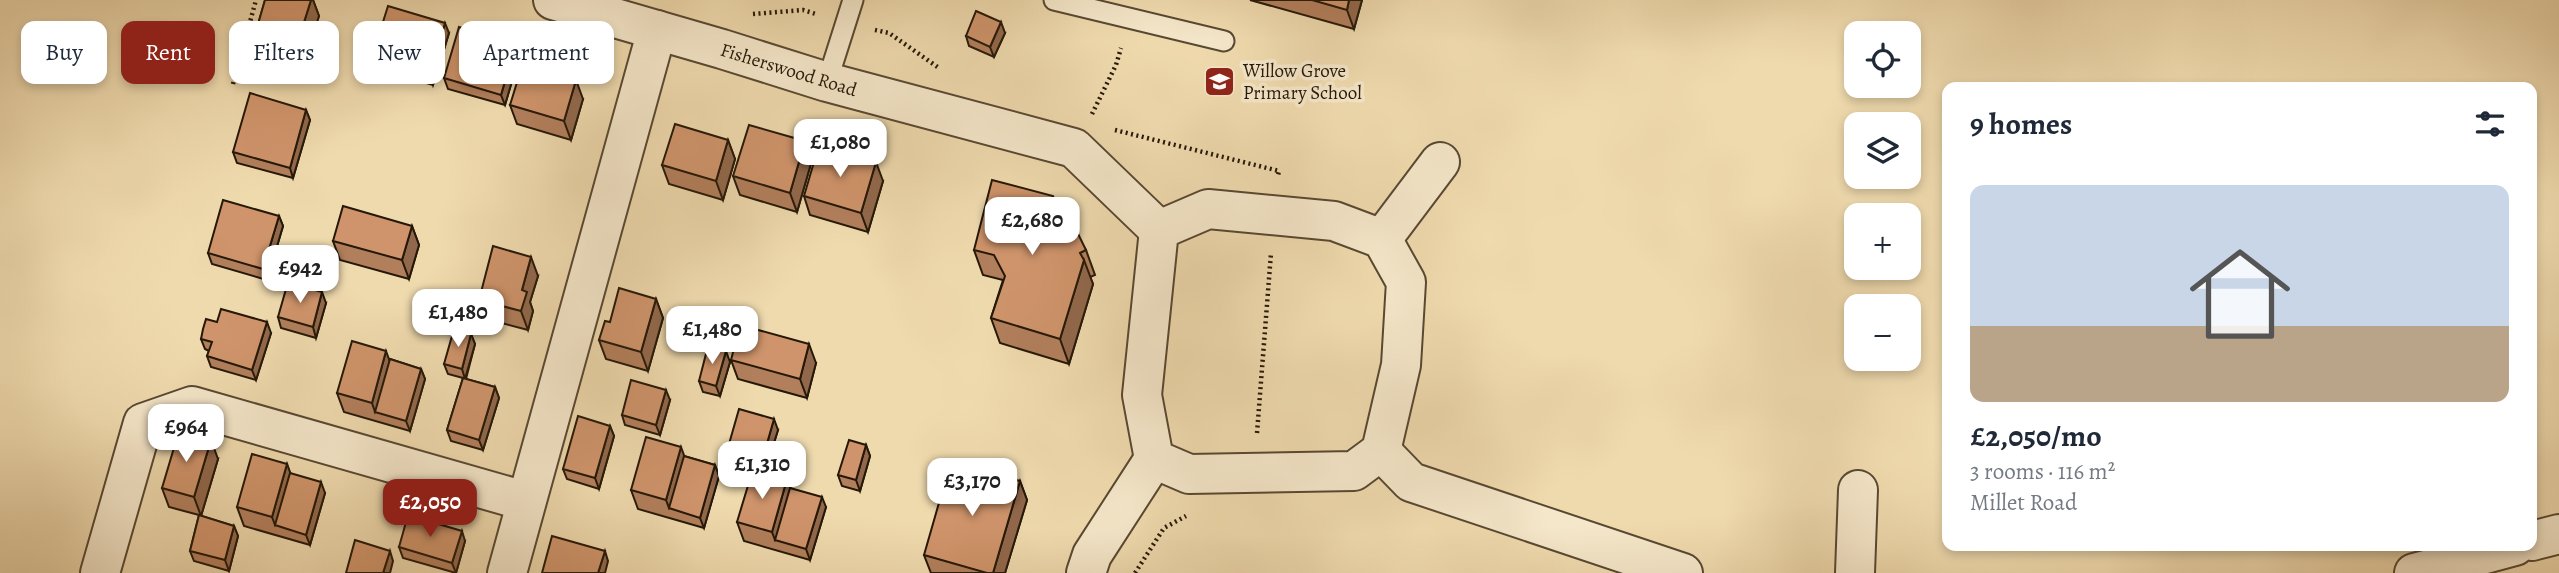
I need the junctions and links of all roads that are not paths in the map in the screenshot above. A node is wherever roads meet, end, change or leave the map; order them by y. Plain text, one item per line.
1 (553, 0) edge
2 (853, 0) edge
3 (1054, 0) edge
4 (657, 30) junction
5 (1224, 41) dead end
6 (827, 82) junction
7 (1440, 162) dead end
8 (1159, 230) junction
9 (1382, 239) junction
10 (1381, 451) junction
11 (1154, 459) junction
12 (1858, 490) dead end
13 (524, 507) junction
14 (2559, 534) edge
15 (2537, 540) edge
16 (2496, 551) edge
17 (100, 573) edge
18 (507, 573) edge
19 (1086, 573) edge
20 (1683, 573) edge
21 (1855, 573) edge
22 (2414, 573) edge

1 - 4 street, Fisherswood Road
2 - 6 lane
3 - 5 lane
4 - 6 street, Fisherswood Road
4 - 13 street
6 - 8 street, Fisherswood Road
7 - 9 street
8 - 9 street
8 - 11 street
9 - 10 street
10 - 11 street
10 - 20 street
11 - 19 street
12 - 21 street
13 - 17 street
13 - 18 street
14 - 15 street
16 - 22 street

